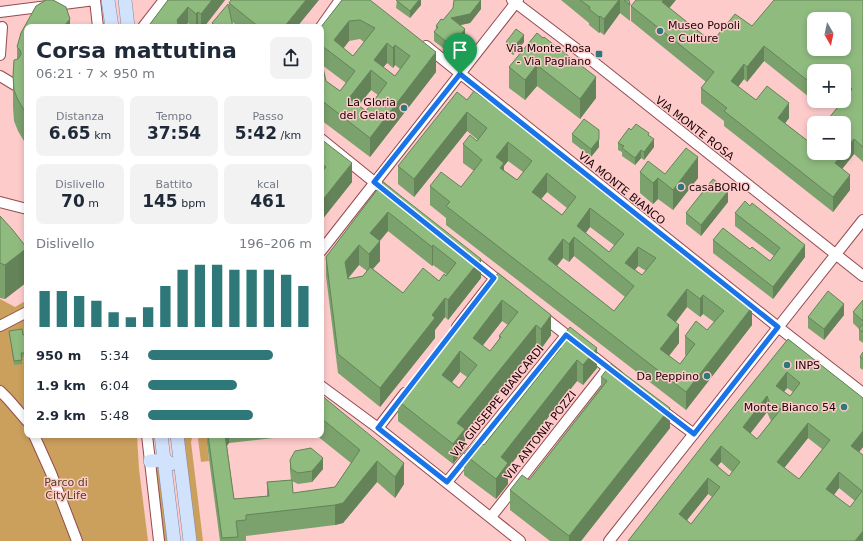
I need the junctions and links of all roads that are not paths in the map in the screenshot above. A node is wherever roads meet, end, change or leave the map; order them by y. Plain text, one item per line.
1 (95, 0) edge
2 (108, 0) edge
3 (125, 0) edge
4 (164, 0) edge
5 (340, 0) edge
6 (515, 1) edge
7 (71, 2) edge
8 (0, 12) edge
9 (98, 24) edge
10 (112, 24) edge
11 (128, 24) edge
12 (145, 24) edge
13 (323, 24) edge
14 (2, 27) dead end
15 (419, 41) edge
16 (0, 55) edge
17 (460, 74) junction
18 (0, 76) edge
19 (15, 85) edge
20 (324, 141) edge
21 (374, 182) junction
22 (398, 201) edge
23 (0, 202) edge
24 (24, 208) edge
25 (863, 220) edge
26 (324, 247) edge
27 (464, 254) edge
28 (836, 254) junction
29 (863, 276) edge
30 (494, 278) junction
31 (512, 292) edge
32 (530, 306) edge
33 (24, 314) edge
34 (0, 326) edge
35 (778, 327) junction
36 (450, 334) edge
37 (566, 335) junction
38 (608, 368) junction
39 (626, 382) edge
40 (412, 385) edge
41 (324, 388) edge
42 (0, 391) edge
43 (863, 393) edge
44 (650, 401) edge
45 (24, 418) edge
46 (378, 428) junction
47 (694, 434) junction
48 (35, 438) edge
49 (147, 438) edge
50 (161, 438) edge
51 (177, 438) edge
52 (164, 460) junction
53 (150, 461) junction
54 (447, 482) junction
55 (491, 518) junction
56 (77, 541) edge
57 (160, 541) edge
58 (174, 541) edge
59 (182, 541) edge
60 (190, 541) edge
61 (520, 541) edge
62 (609, 541) edge

1 - 7 street
1 - 9 street
2 - 10 main road
3 - 11 main road
4 - 12 street
5 - 13 street
6 - 17 street
6 - 28 street, VIA MONTE ROSA
7 - 8 street
14 - 16 street
15 - 17 street, VIA MONTE BIANCO
17 - 21 street
17 - 35 street, VIA MONTE BIANCO
18 - 19 street
20 - 21 street
21 - 22 street
21 - 26 street
23 - 24 street
25 - 28 street
27 - 30 street
28 - 29 street, VIA MONTE ROSA
28 - 35 street
30 - 31 street
30 - 36 street
32 - 37 street
33 - 34 street
35 - 43 street, VIA MONTE BIANCO
35 - 47 street
37 - 38 street
37 - 54 street, VIA GIUSEPPE BIANCARDI
38 - 39 street
38 - 55 street, VIA ANTONIA POZZI
40 - 46 street
41 - 46 street
42 - 45 street
44 - 47 street
46 - 54 street
47 - 62 street
48 - 56 street
49 - 53 street
50 - 52 main road
51 - 60 main road
52 - 53 main road
52 - 58 main road
52 - 59 main road
53 - 57 street
54 - 55 street
55 - 61 street

